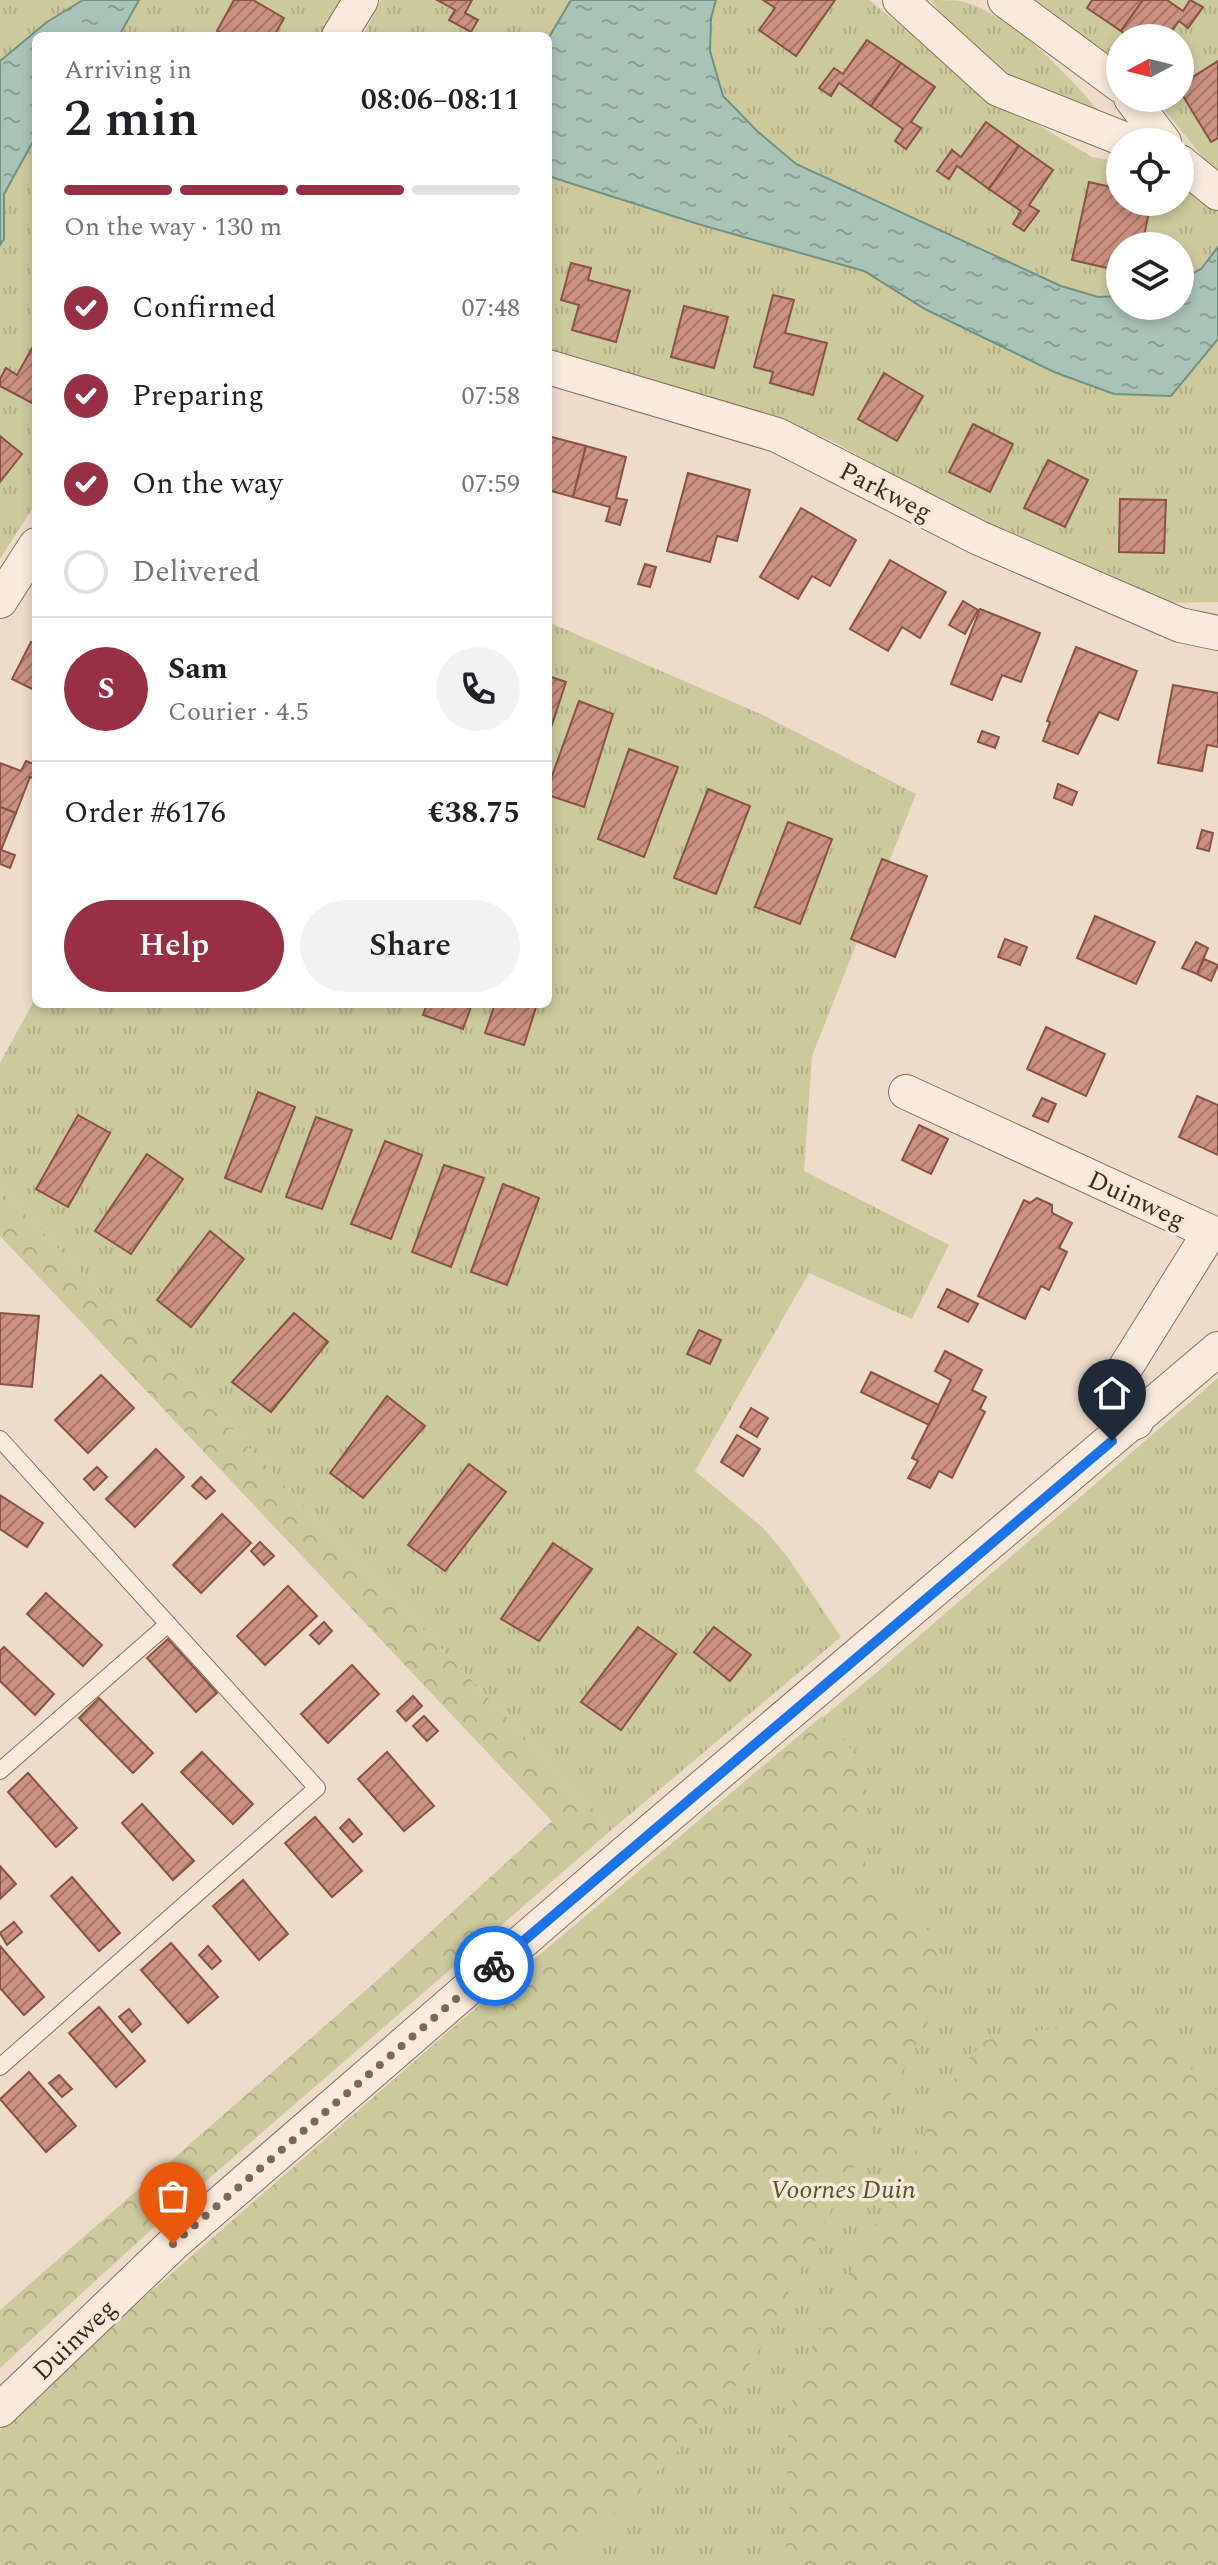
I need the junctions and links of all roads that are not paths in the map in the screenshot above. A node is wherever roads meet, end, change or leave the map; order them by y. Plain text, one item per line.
1 (361, 0) edge
2 (900, 0) edge
3 (1005, 0) edge
4 (341, 32) edge
5 (1106, 75) edge
6 (1106, 132) edge
7 (1194, 173) edge
8 (1218, 193) edge
9 (552, 368) edge
10 (32, 551) edge
11 (0, 601) edge
12 (1218, 633) edge
13 (906, 1092) dead end
14 (1218, 1349) edge
15 (1136, 1422) junction
16 (0, 1439) edge
17 (168, 1624) junction
18 (0, 1771) edge
19 (0, 2067) edge
20 (0, 2410) edge

1 - 4 street
2 - 6 street
3 - 5 street
7 - 8 street
9 - 12 street, Parkweg
10 - 11 street
13 - 15 street, Duinweg
14 - 15 street, Duinweg
15 - 20 street, Duinweg
16 - 17 lane
17 - 18 lane
17 - 19 lane

